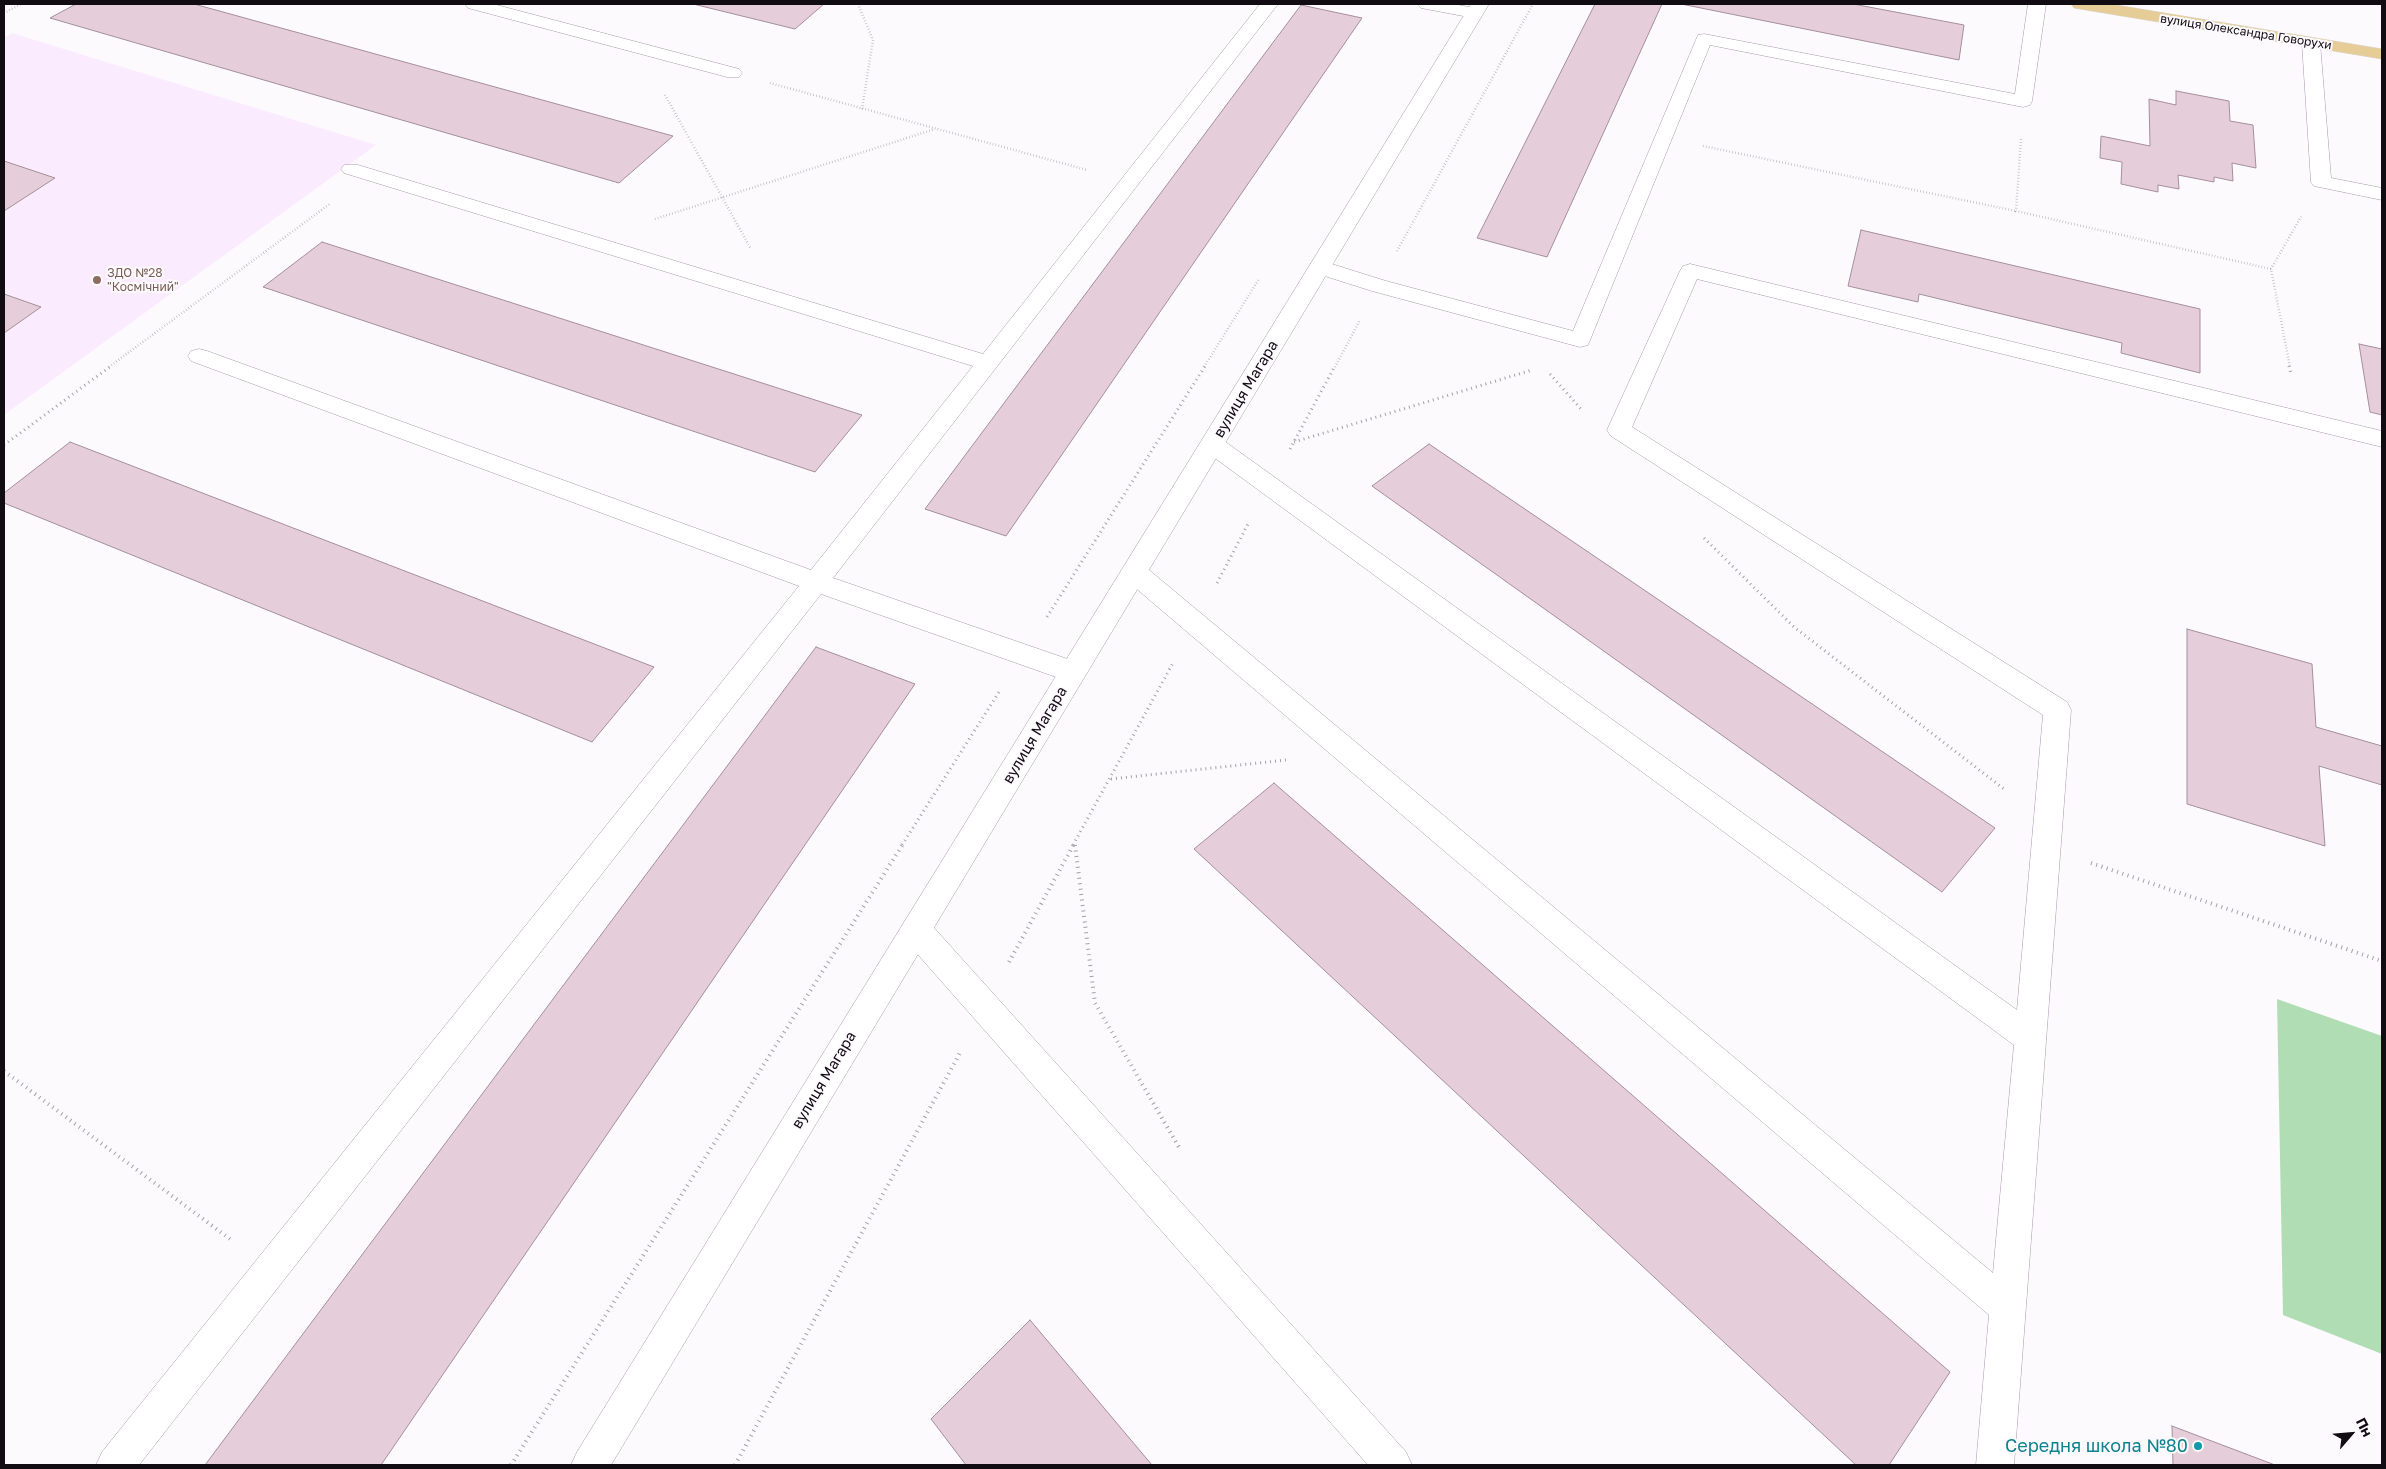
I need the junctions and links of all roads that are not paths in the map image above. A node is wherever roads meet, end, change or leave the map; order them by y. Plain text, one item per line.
1 (474, 4) edge
2 (1270, 4) edge
3 (1427, 4) edge
4 (2037, 4) edge
5 (2080, 4) edge
6 (2123, 8) edge
7 (1477, 9) edge
8 (2311, 43) junction
9 (2382, 54) edge
10 (733, 73) road end
11 (360, 171) road end
12 (2382, 194) edge
13 (1320, 267) junction
14 (199, 356) dead end
15 (988, 363) junction
16 (2382, 440) edge
17 (1212, 444) junction
18 (1134, 572) junction
19 (816, 582) junction
20 (1073, 672) junction
21 (916, 930) junction
22 (2030, 1038) junction
23 (2008, 1308) junction
24 (114, 1465) edge
25 (590, 1465) edge
26 (1394, 1465) edge
27 (1995, 1465) edge

1 - 10 street
2 - 15 street
3 - 7 street
4 - 13 street
5 - 6 main road, вулиця Олександра Говорухи
6 - 8 main road, вулиця Олександра Говорухи
7 - 13 street, вулиця Магара
8 - 9 main road, вулиця Олександра Говорухи
8 - 12 street
11 - 15 street
13 - 17 street, вулиця Магара
14 - 19 street
15 - 19 street
16 - 22 street
17 - 18 street, вулиця Магара
17 - 22 street
18 - 20 street, вулиця Магара
18 - 23 street
19 - 20 street
19 - 24 street
20 - 21 street, вулиця Магара
21 - 25 street, вулиця Магара
21 - 26 street
22 - 23 street
23 - 27 street

